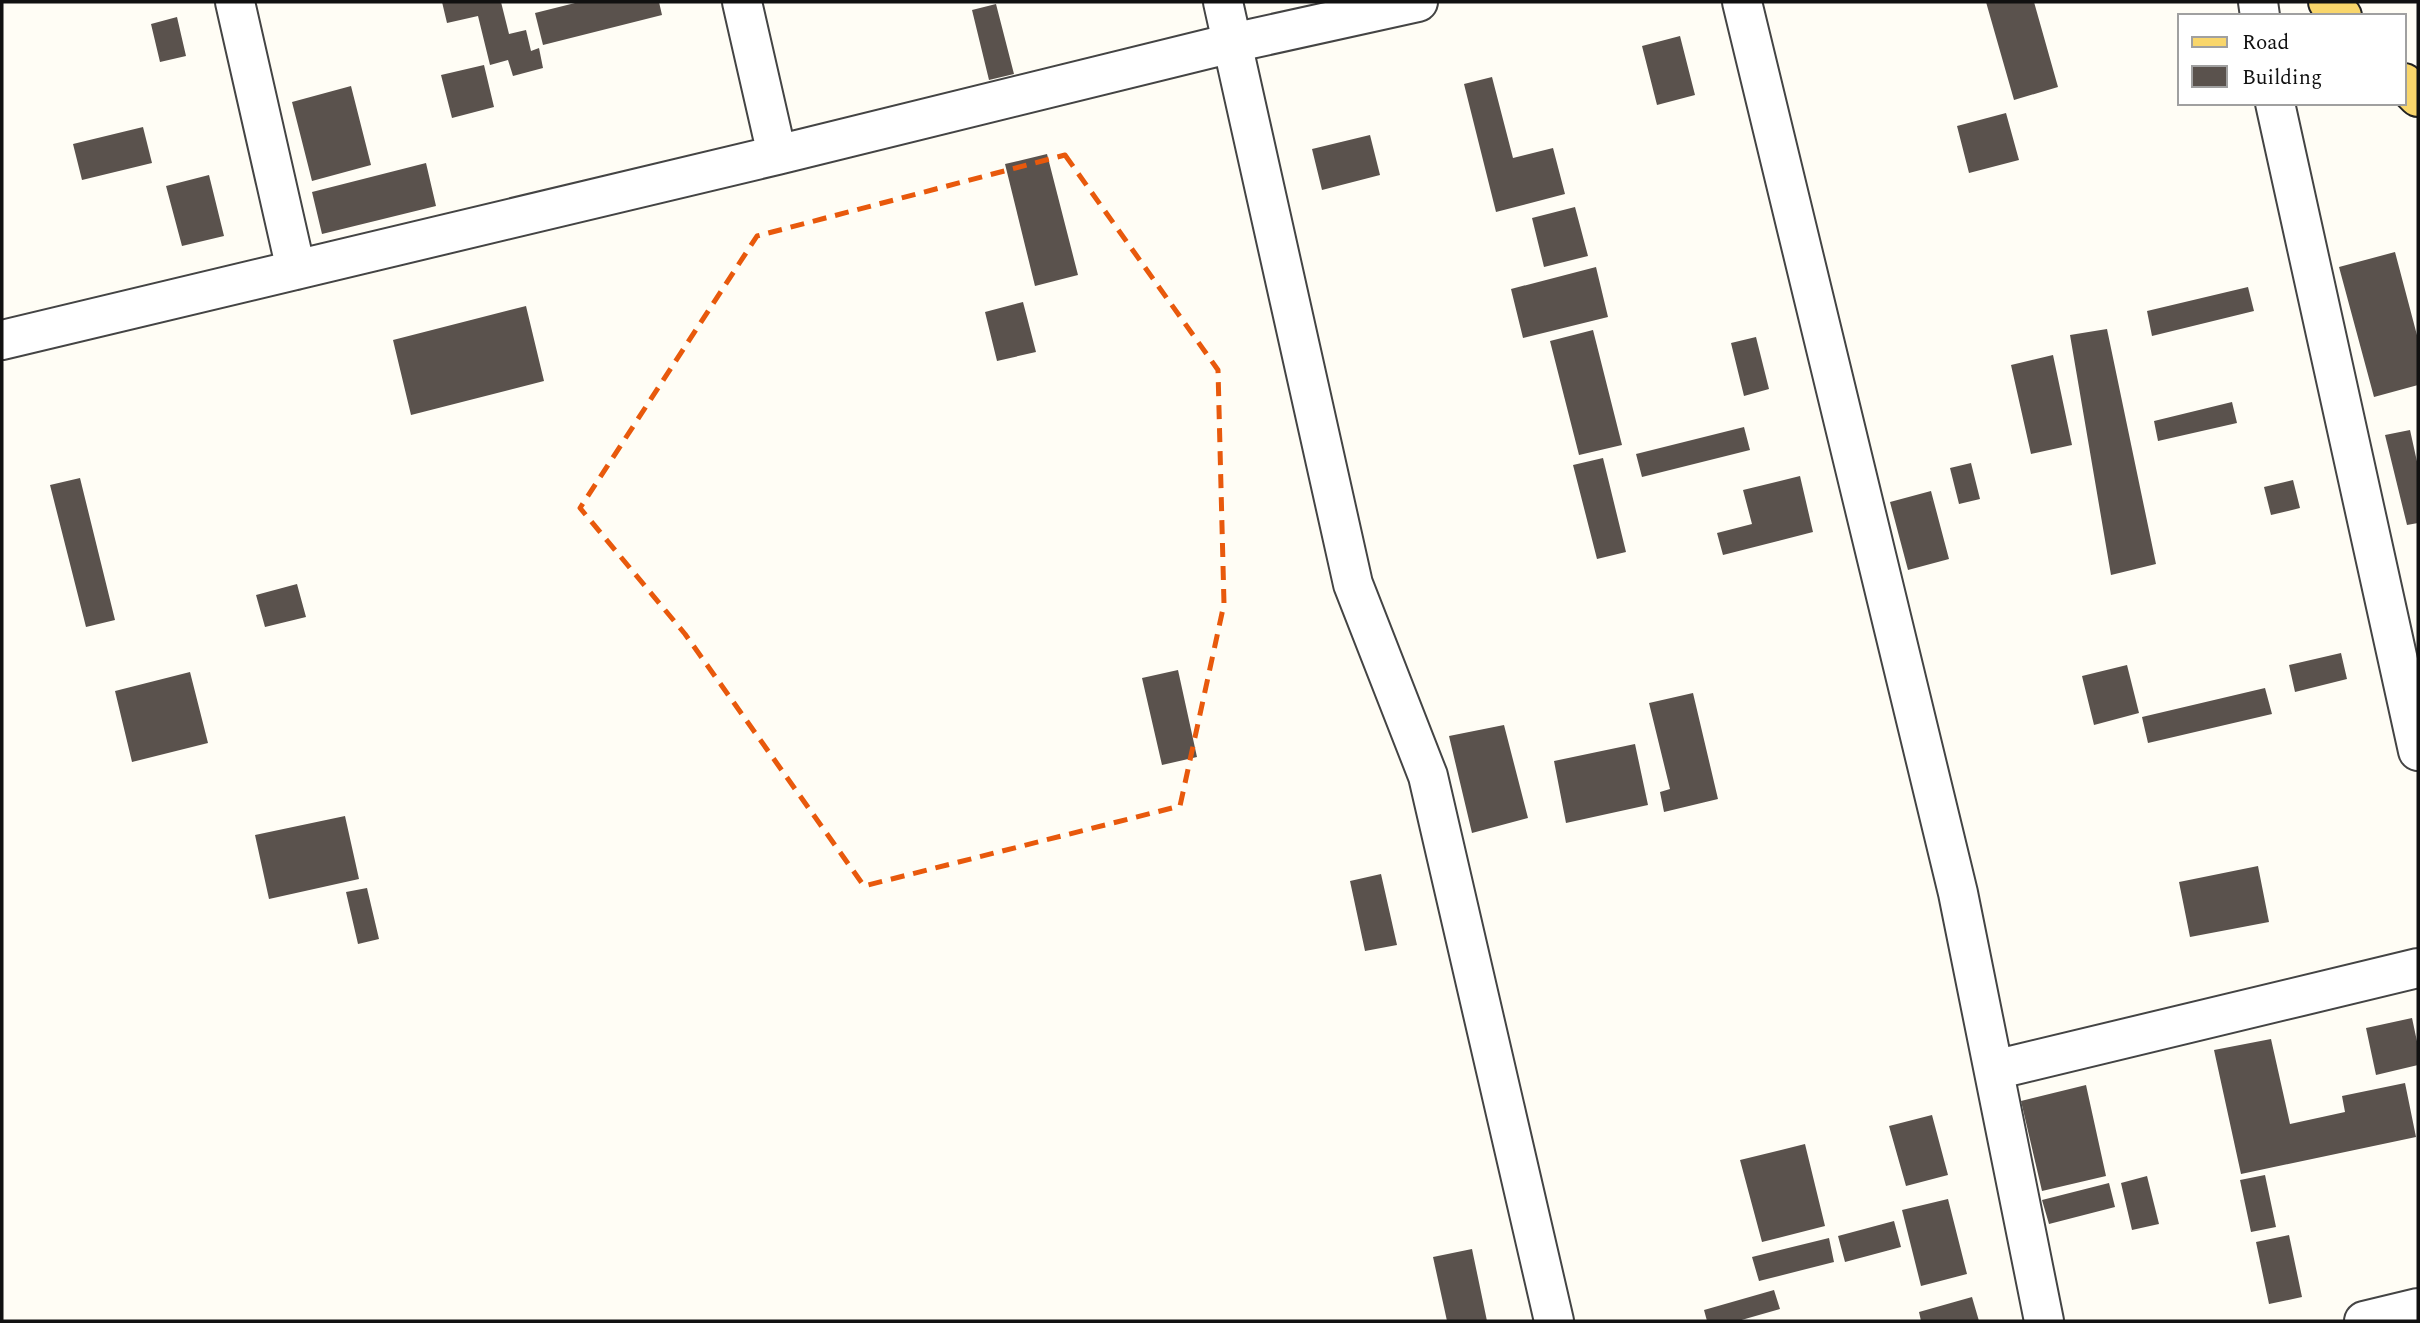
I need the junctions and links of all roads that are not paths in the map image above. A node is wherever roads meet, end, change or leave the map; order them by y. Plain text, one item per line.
1 (235, 2) edge
2 (742, 2) edge
3 (1223, 2) edge
4 (1418, 2) edge
5 (1742, 2) edge
6 (1232, 43) junction
7 (2275, 105) edge
8 (777, 155) junction
9 (296, 270) junction
10 (2, 340) edge
11 (2418, 751) edge
12 (2418, 968) edge
13 (1994, 1070) junction
14 (2418, 1308) edge
15 (1554, 1321) edge
16 (2044, 1321) edge
17 (2364, 1321) edge

1 - 9 street
2 - 8 street
3 - 6 street
4 - 6 street
5 - 13 street
6 - 8 street
6 - 15 street
7 - 11 street
8 - 9 street
9 - 10 street
12 - 13 street
13 - 16 street
14 - 17 street

